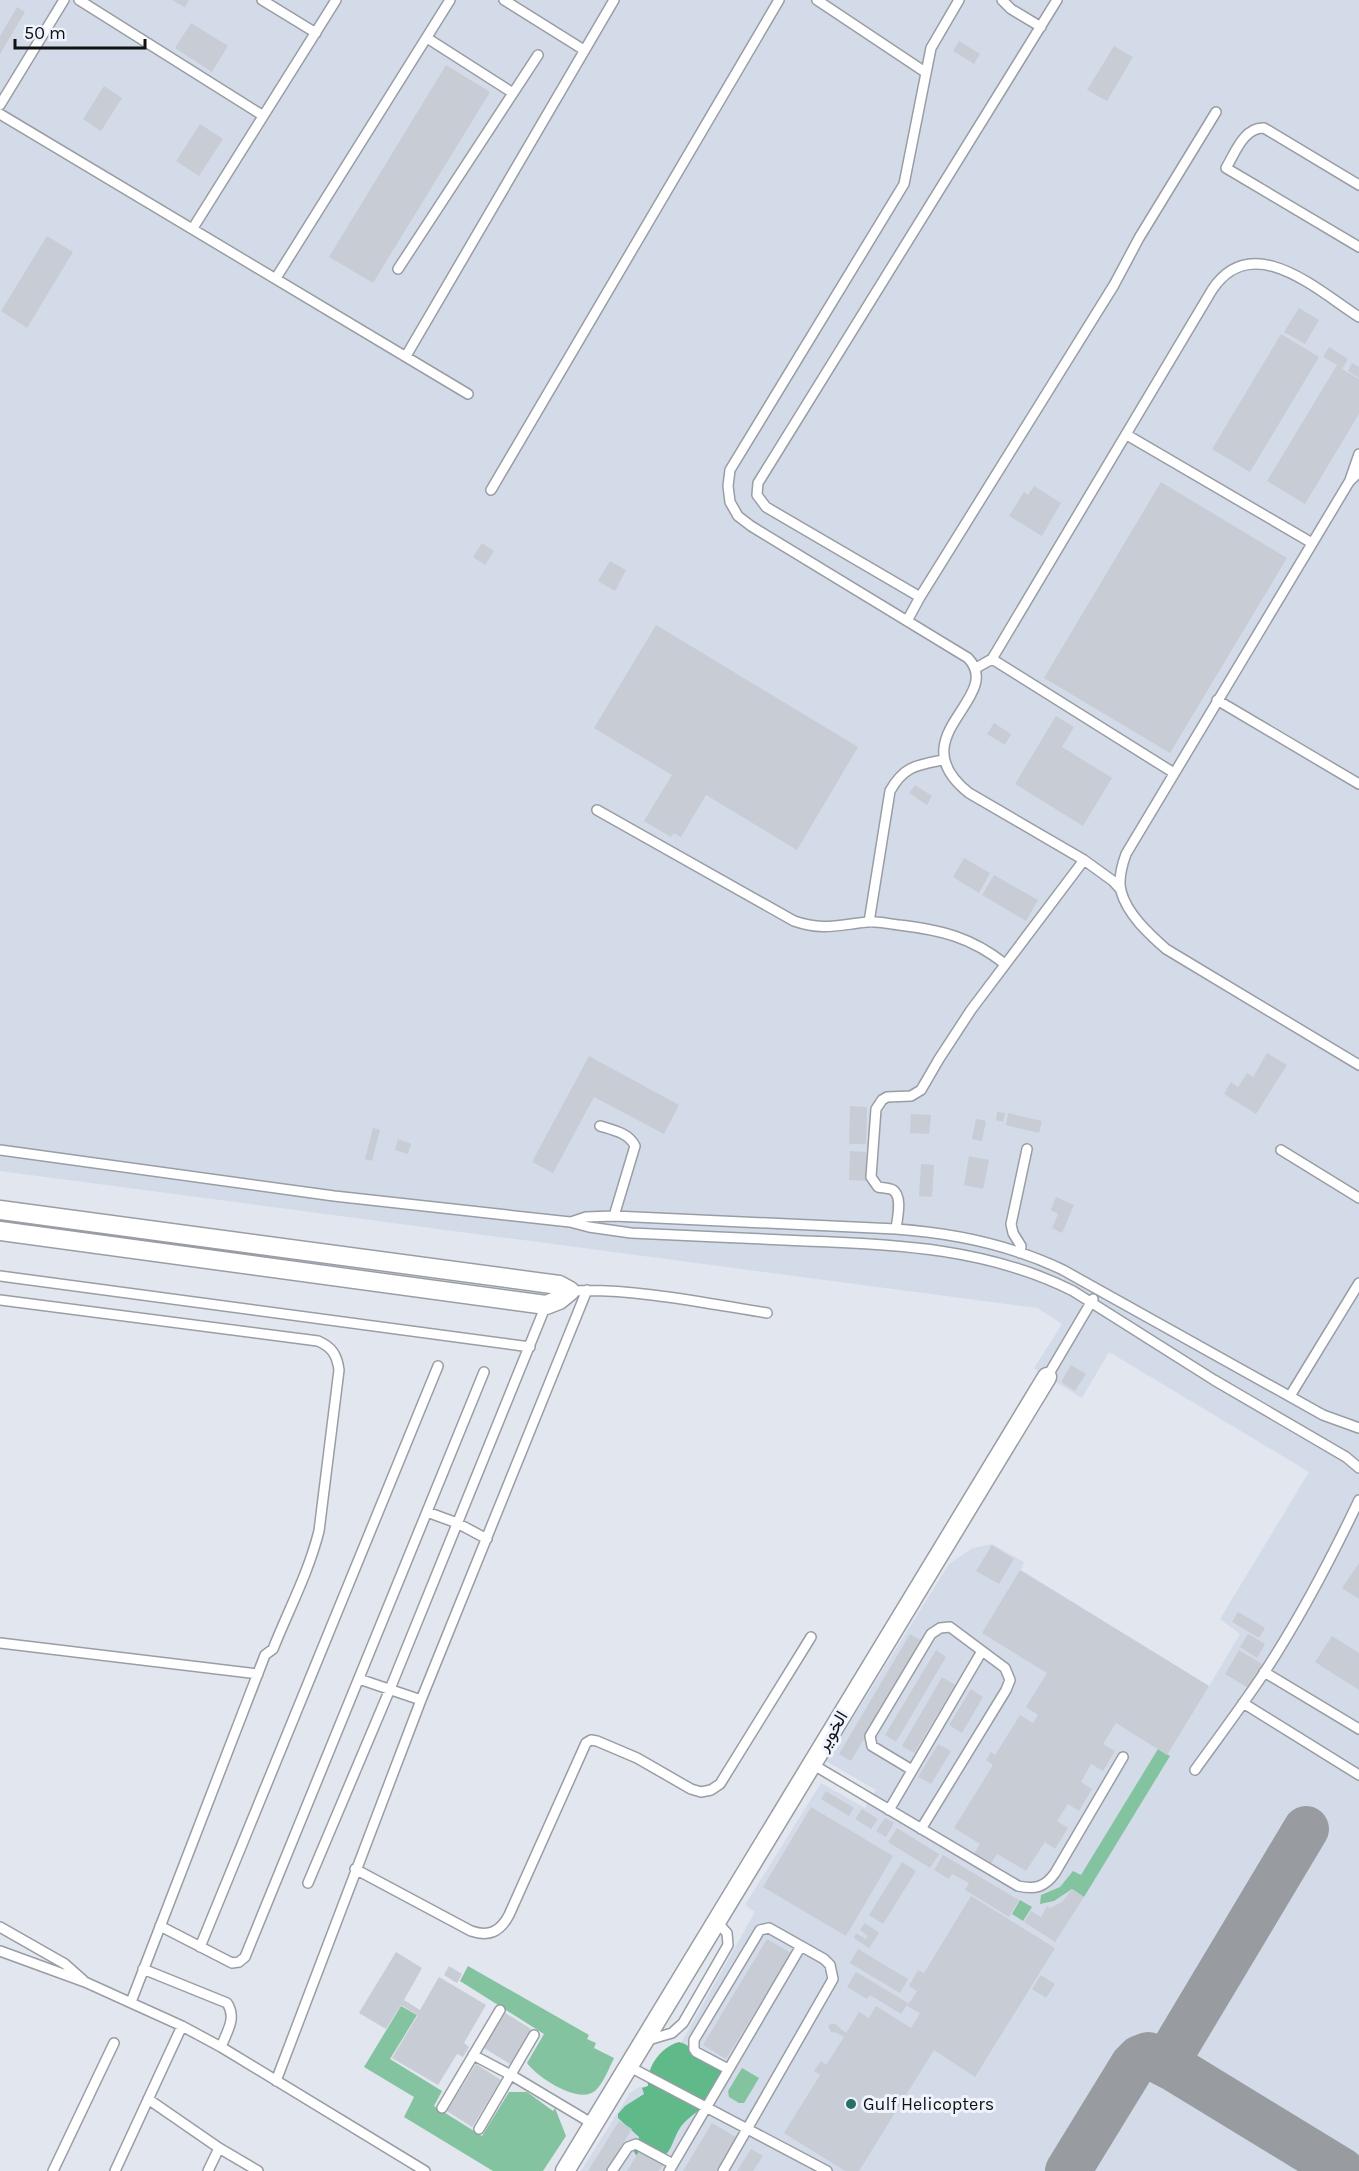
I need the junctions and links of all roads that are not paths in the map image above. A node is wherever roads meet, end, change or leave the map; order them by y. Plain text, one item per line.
1 (64, 0) edge
2 (79, 0) edge
3 (262, 0) edge
4 (336, 0) edge
5 (450, 0) edge
6 (504, 0) edge
7 (614, 0) edge
8 (779, 0) edge
9 (816, 0) edge
10 (959, 0) edge
11 (1002, 0) edge
12 (1057, 0) edge
13 (1041, 27) junction
14 (316, 33) junction
15 (426, 38) junction
16 (584, 50) junction
17 (538, 55) dead end
18 (925, 72) junction
19 (513, 93) junction
20 (0, 105) edge
21 (1216, 112) dead end
22 (0, 114) edge
23 (262, 115) junction
24 (1359, 185) edge
25 (193, 228) junction
26 (1359, 247) edge
27 (398, 269) dead end
28 (276, 278) junction
29 (1359, 317) edge
30 (406, 356) junction
31 (468, 394) dead end
32 (1127, 435) junction
33 (1359, 454) edge
34 (1359, 472) edge
35 (1349, 482) junction
36 (491, 490) dead end
37 (1312, 543) junction
38 (920, 597) junction
39 (907, 621) junction
40 (992, 659) junction
41 (976, 668) junction
42 (1217, 700) junction
43 (943, 760) junction
44 (1174, 773) junction
45 (1359, 784) edge
46 (597, 810) dead end
47 (1084, 861) junction
48 (1121, 890) junction
49 (869, 922) junction
50 (1005, 964) junction
51 (1359, 1065) edge
52 (600, 1126) dead end
53 (1027, 1149) dead end
54 (0, 1150) edge
55 (1281, 1150) dead end
56 (1359, 1198) edge
57 (0, 1210) edge
58 (614, 1216) junction
59 (570, 1222) junction
60 (896, 1229) junction
61 (0, 1231) edge
62 (1020, 1253) junction
63 (0, 1276) edge
64 (1359, 1283) edge
65 (1098, 1290) junction
66 (579, 1291) junction
67 (0, 1300) edge
68 (1091, 1302) junction
69 (546, 1305) junction
70 (767, 1314) dead end
71 (530, 1347) junction
72 (438, 1366) dead end
73 (484, 1372) dead end
74 (1047, 1377) joint
75 (1290, 1396) junction
76 (1359, 1428) edge
77 (1359, 1468) edge
78 (1359, 1500) edge
79 (427, 1512) junction
80 (457, 1523) junction
81 (487, 1539) junction
82 (811, 1637) dead end
83 (0, 1643) edge
84 (982, 1651) junction
85 (1264, 1672) junction
86 (258, 1674) junction
87 (359, 1679) junction
88 (390, 1689) junction
89 (421, 1700) junction
90 (1243, 1703) junction
91 (1359, 1729) edge
92 (1123, 1757) dead end
93 (812, 1764) junction
94 (912, 1770) junction
95 (1195, 1770) dead end
96 (1359, 1775) edge
97 (889, 1810) junction
98 (921, 1830) junction
99 (355, 1869) junction
100 (308, 1882) dead end
101 (160, 1926) junction
102 (0, 1927) edge
103 (801, 1946) junction
104 (200, 1947) junction
105 (0, 1951) edge
106 (143, 1969) junction
107 (85, 1982) junction
108 (131, 2002) junction
109 (500, 2010) dead end
110 (182, 2026) junction
111 (534, 2035) dead end
112 (114, 2043) dead end
113 (221, 2047) junction
114 (473, 2055) junction
115 (628, 2066) junction
116 (728, 2069) junction
117 (511, 2075) junction
118 (276, 2081) junction
119 (148, 2099) junction
120 (706, 2107) junction
121 (442, 2108) dead end
122 (593, 2124) junction
123 (479, 2128) dead end
124 (749, 2128) junction
125 (219, 2148) junction
126 (671, 2168) edge
127 (53, 2171) edge
128 (115, 2171) edge
129 (208, 2171) edge
130 (258, 2171) edge
131 (425, 2171) edge
132 (566, 2171) edge
133 (612, 2171) edge
134 (723, 2171) edge
135 (827, 2171) edge

1 - 20 lane
2 - 23 lane
3 - 14 lane
4 - 14 lane
5 - 15 lane
6 - 16 lane
7 - 16 lane
8 - 36 lane
9 - 18 lane
10 - 18 lane
11 - 13 lane
12 - 13 lane
13 - 38 lane
14 - 23 lane
15 - 19 lane
15 - 28 lane
16 - 30 lane
17 - 19 lane
18 - 39 lane
19 - 27 lane
21 - 38 lane
22 - 25 lane
23 - 25 lane
24 - 26 lane
25 - 28 lane
28 - 30 lane
29 - 32 lane
30 - 31 lane
32 - 37 lane
32 - 40 lane
33 - 35 lane
34 - 35 lane
35 - 37 lane
37 - 42 lane
38 - 39 lane
39 - 41 lane
40 - 41 lane
40 - 44 lane
41 - 43 lane
42 - 44 lane
42 - 45 lane
43 - 47 lane
43 - 49 lane
44 - 48 lane
46 - 49 lane
47 - 48 lane
47 - 50 lane
48 - 51 lane
49 - 50 lane
50 - 60 lane
52 - 58 lane
53 - 62 lane
54 - 59 lane
55 - 56 lane
57 - 66 street
58 - 59 lane
58 - 60 lane
59 - 68 lane
60 - 62 lane
61 - 69 street
62 - 65 lane
63 - 71 lane
64 - 75 lane
65 - 68 lane, الخوير
65 - 75 lane
66 - 69 street
66 - 70 lane
66 - 81 lane
67 - 86 lane
68 - 74 lane, الخوير
68 - 77 lane
69 - 71 lane
71 - 80 lane
72 - 104 lane
73 - 79 lane
74 - 93 street, الخوير
75 - 76 lane
78 - 85 lane
79 - 80 lane
79 - 87 lane
80 - 81 lane
80 - 88 lane
81 - 89 lane
82 - 99 lane
83 - 86 lane
84 - 94 lane
84 - 94 lane
84 - 98 lane
85 - 90 lane
85 - 91 lane
86 - 101 lane
87 - 88 lane
87 - 104 lane
88 - 89 lane
88 - 100 lane
89 - 99 lane
90 - 95 lane
90 - 96 lane
92 - 98 lane
93 - 97 lane
93 - 115 street, الخوير
94 - 97 lane
97 - 98 lane
99 - 118 lane
101 - 104 lane
101 - 106 lane
102 - 107 lane
103 - 116 lane
103 - 116 lane
103 - 124 lane
105 - 107 lane
106 - 108 lane
106 - 113 lane
107 - 108 lane
108 - 110 lane
109 - 114 lane
110 - 113 lane
110 - 119 lane
111 - 117 lane
112 - 127 lane
113 - 118 lane
114 - 117 lane
114 - 121 lane
115 - 120 lane
115 - 122 street, الخوير
116 - 120 lane
117 - 122 lane
117 - 123 lane
118 - 131 lane
119 - 125 lane
119 - 128 lane
120 - 124 lane
120 - 126 lane
122 - 132 street, الخوير
124 - 134 lane
124 - 135 lane
125 - 129 lane
125 - 130 lane
126 - 133 lane

